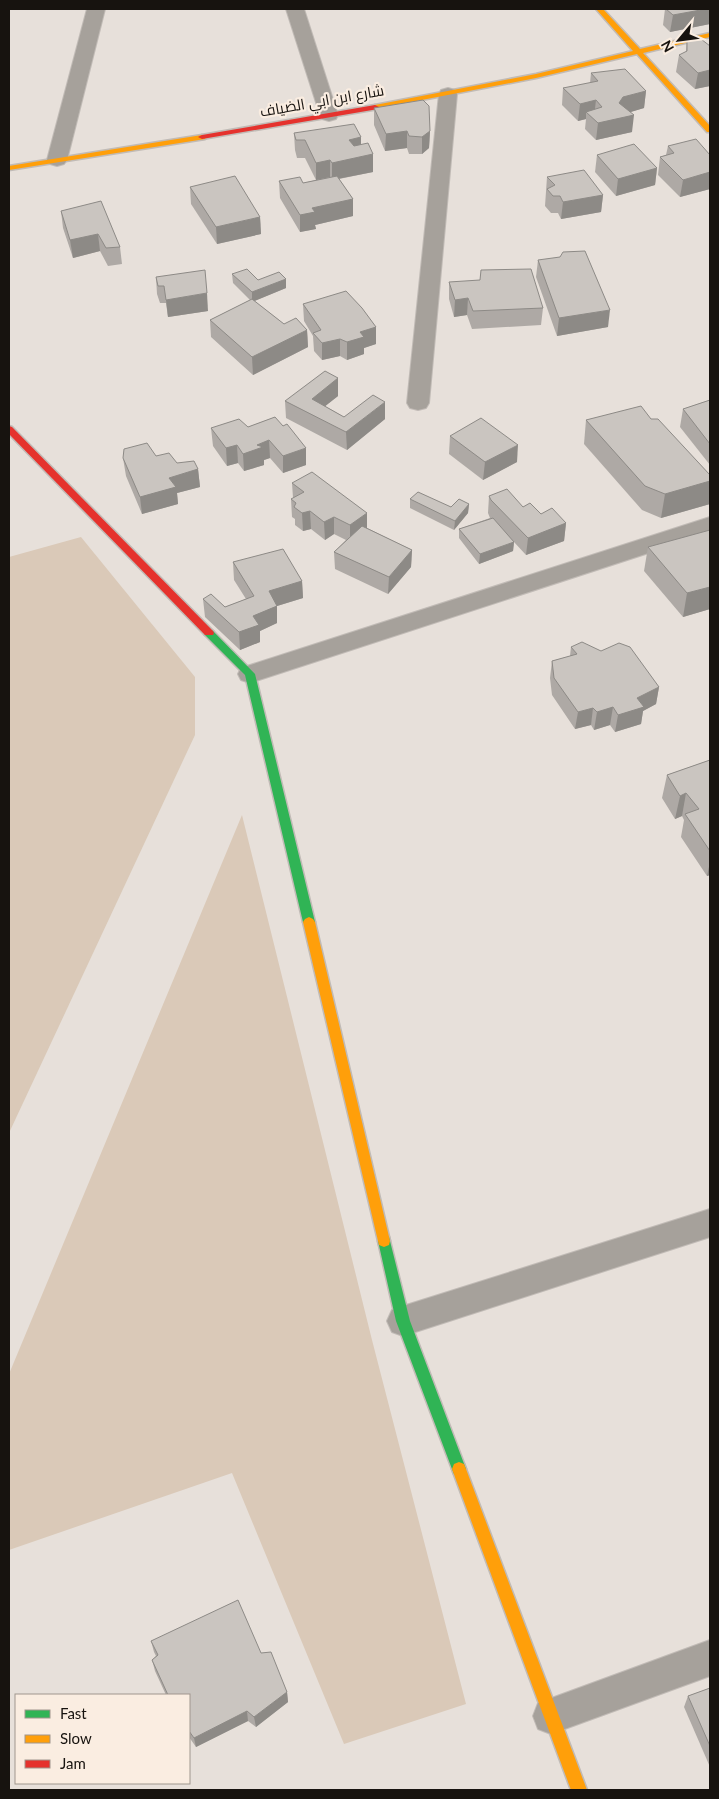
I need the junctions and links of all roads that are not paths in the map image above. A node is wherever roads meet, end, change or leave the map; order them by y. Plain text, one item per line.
1 (96, 9) edge
2 (295, 9) edge
3 (599, 9) edge
4 (710, 35) edge
5 (639, 54) junction
6 (448, 94) junction
7 (329, 115) junction
8 (710, 130) edge
9 (57, 160) junction
10 (9, 168) edge
11 (418, 403) dead end
12 (9, 429) edge
13 (710, 525) edge
14 (250, 674) junction
15 (710, 1223) edge
16 (403, 1321) junction
17 (710, 1658) edge
18 (551, 1716) junction
19 (579, 1790) edge

1 - 9 street
2 - 7 street
3 - 5 street
4 - 5 street, شارع ابن ابي الضياف
5 - 6 street, شارع ابن ابي الضياف
5 - 8 street
6 - 7 street, شارع ابن ابي الضياف
6 - 11 street
7 - 9 street, شارع ابن ابي الضياف
9 - 10 street, شارع ابن ابي الضياف
12 - 14 street
13 - 14 street
14 - 16 street
15 - 16 street
16 - 18 street
17 - 18 street
18 - 19 street

